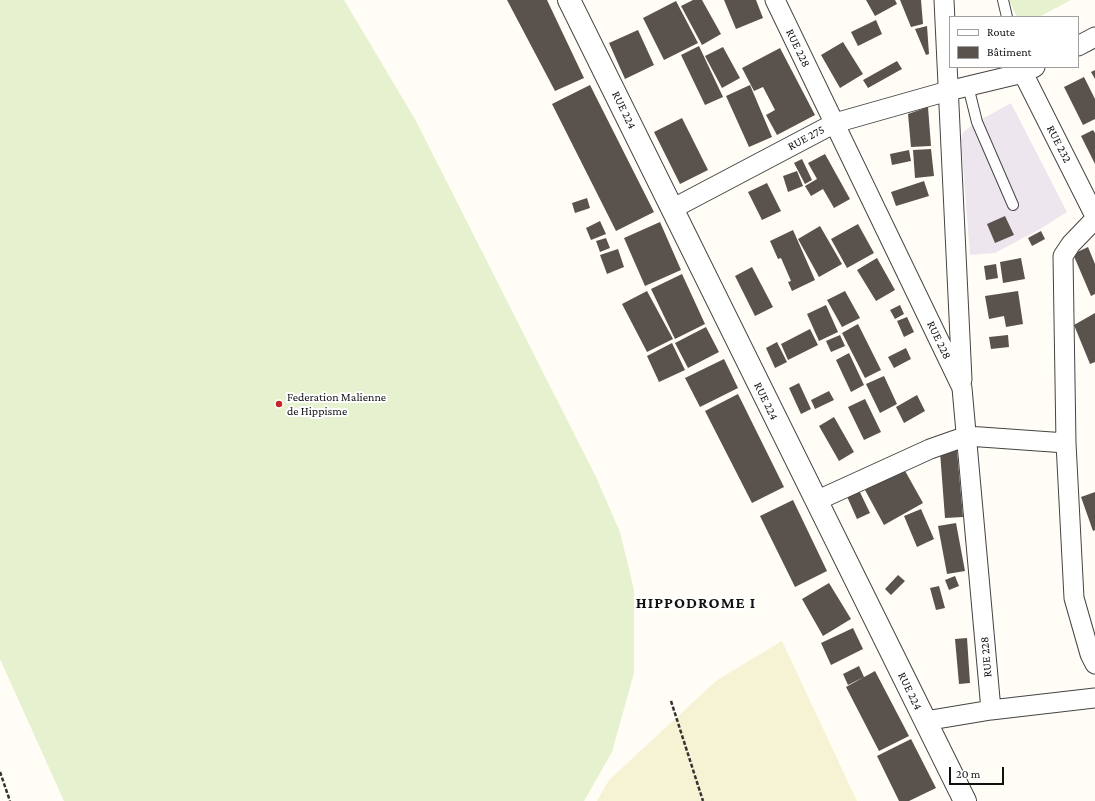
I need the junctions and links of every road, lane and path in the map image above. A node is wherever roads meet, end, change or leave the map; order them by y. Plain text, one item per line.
1 (569, 0) edge
2 (775, 0) edge
3 (944, 0) edge
4 (1003, 0) edge
5 (1008, 16) edge
6 (1095, 37) edge
7 (1079, 45) edge
8 (1026, 69) edge
9 (968, 86) junction
10 (948, 91) junction
11 (835, 123) junction
12 (1013, 205) dead end
13 (672, 209) junction
14 (1095, 217) edge
15 (962, 388) junction
16 (967, 436) junction
17 (1066, 443) junction
18 (816, 502) junction
19 (1095, 664) edge
20 (1095, 698) edge
21 (671, 701) dead end
22 (991, 710) junction
23 (925, 721) junction
24 (0, 772) edge
25 (10, 801) edge
26 (703, 801) edge
27 (965, 801) edge

1 - 13 street, RUE 224
2 - 11 street, RUE 228
3 - 10 street
4 - 5 lane
6 - 7 street
8 - 9 street, RUE 275
8 - 14 street, RUE 232
9 - 10 street, RUE 275
9 - 12 lane
10 - 11 street, RUE 275
10 - 15 street
11 - 13 street, RUE 275
11 - 15 street, RUE 228
13 - 18 street, RUE 224
14 - 17 street
15 - 16 street, RUE 228
16 - 17 street
16 - 18 street
16 - 22 street, RUE 228
17 - 19 street
18 - 23 street, RUE 224
20 - 22 street
21 - 26 path
22 - 23 street
23 - 27 street, RUE 224
24 - 25 path

